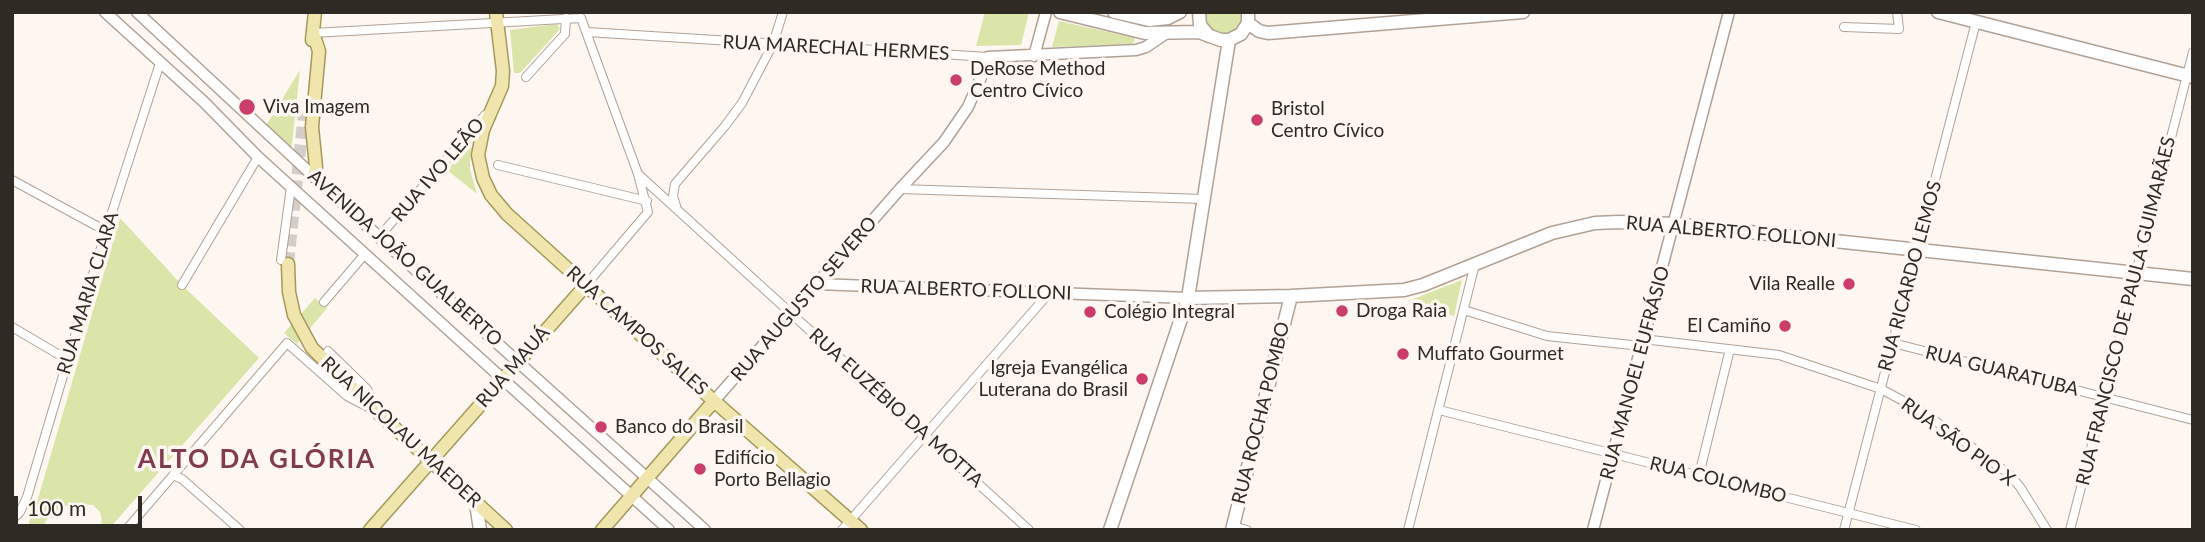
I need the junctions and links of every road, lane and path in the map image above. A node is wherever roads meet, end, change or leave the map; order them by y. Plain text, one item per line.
1 (105, 12) edge
2 (137, 12) edge
3 (315, 12) edge
4 (783, 12) edge
5 (1046, 12) edge
6 (1060, 12) edge
7 (1114, 12) edge
8 (1180, 12) edge
9 (1199, 12) edge
10 (1523, 12) edge
11 (1729, 12) edge
12 (1897, 12) edge
13 (1938, 12) edge
14 (582, 15) edge
15 (496, 17) edge
16 (1248, 18) edge
17 (566, 19) junction
18 (1976, 22) junction
19 (1844, 27) dead end
20 (313, 33) junction
21 (587, 33) junction
22 (1165, 34) junction
23 (1209, 36) junction
24 (1229, 40) junction
25 (773, 44) junction
26 (2193, 52) edge
27 (1034, 56) junction
28 (988, 57) junction
29 (160, 62) junction
30 (2190, 76) edge
31 (526, 77) dead end
32 (497, 102) junction
33 (304, 113) tunnel mouth
34 (258, 157) junction
35 (498, 165) dead end
36 (638, 174) junction
37 (314, 176) junction
38 (13, 182) edge
39 (675, 184) junction
40 (291, 187) junction
41 (652, 187) junction
42 (900, 189) junction
43 (1203, 199) junction
44 (647, 201) junction
45 (677, 209) junction
46 (1674, 224) junction
47 (106, 231) junction
48 (379, 237) junction
49 (1917, 250) junction
50 (365, 254) junction
51 (284, 262) joint
52 (1475, 264) junction
53 (2136, 273) junction
54 (2193, 279) edge
55 (817, 284) junction
56 (182, 285) dead end
57 (586, 285) junction
58 (1049, 293) junction
59 (1291, 296) junction
60 (1188, 298) junction
61 (324, 302) dead end
62 (1464, 310) junction
63 (791, 313) junction
64 (12, 327) edge
65 (1642, 343) junction
66 (1893, 343) junction
67 (1730, 349) junction
68 (328, 351) dead end
69 (68, 360) junction
70 (519, 360) junction
71 (503, 379) junction
72 (1881, 389) junction
73 (2104, 397) junction
74 (714, 401) junction
75 (373, 408) junction
76 (1438, 410) junction
77 (2193, 420) edge
78 (925, 435) junction
79 (1613, 454) junction
80 (431, 461) junction
81 (173, 475) junction
82 (1699, 475) junction
83 (648, 478) junction
84 (632, 496) junction
85 (477, 503) junction
86 (1849, 513) junction
87 (12, 520) edge
88 (847, 525) edge
89 (1232, 528) edge
90 (125, 530) edge
91 (240, 530) edge
92 (370, 530) edge
93 (480, 530) edge
94 (506, 530) edge
95 (602, 530) edge
96 (669, 530) edge
97 (705, 530) edge
98 (862, 530) edge
99 (1029, 530) edge
100 (1110, 530) edge
101 (1247, 530) edge
102 (1408, 530) edge
103 (1593, 530) edge
104 (1844, 530) edge
105 (1916, 530) edge
106 (2047, 530) edge
107 (2070, 530) edge

1 - 29 street, AVENIDA JOÃO GUALBERTO
2 - 37 street, AVENIDA JOÃO GUALBERTO
3 - 20 main road
4 - 25 street
5 - 27 street
6 - 22 main road
7 - 8 main road
9 - 23 main road
10 - 16 main road
11 - 46 street, RUA MANOEL EUFRÁSIO
12 - 19 street
13 - 18 main road
14 - 17 street
14 - 21 street
15 - 17 street
15 - 20 street
15 - 32 main road, RUA CAMPOS SALES
16 - 24 main road
17 - 31 street
18 - 30 main road
18 - 49 street, RUA RICARDO LEMOS
20 - 33 main road
20 - 37 main road
21 - 25 street, RUA MARECHAL HERMES
21 - 36 street
22 - 23 main road
22 - 27 street, RUA MARECHAL HERMES
23 - 24 main road
24 - 43 main road
25 - 28 street, RUA MARECHAL HERMES
25 - 39 street
26 - 30 street, RUA FRANCISCO DE PAULA GUIMARÃES
27 - 28 street, RUA MARECHAL HERMES
28 - 42 street, RUA AUGUSTO SEVERO
29 - 34 street, AVENIDA JOÃO GUALBERTO
29 - 47 street, RUA MARIA CLARA
30 - 53 street, RUA FRANCISCO DE PAULA GUIMARÃES
32 - 48 street, RUA IVO LEÃO
32 - 57 main road, RUA CAMPOS SALES
34 - 40 street, AVENIDA JOÃO GUALBERTO
34 - 56 street
35 - 44 street
36 - 41 street, RUA EUZÉBIO DA MOTTA
36 - 44 street
37 - 48 street, AVENIDA JOÃO GUALBERTO
38 - 47 street
39 - 41 street
39 - 45 street
40 - 50 street, AVENIDA JOÃO GUALBERTO
40 - 51 street
41 - 45 street, RUA EUZÉBIO DA MOTTA
42 - 43 street
42 - 55 street, RUA AUGUSTO SEVERO
43 - 60 main road
44 - 57 street, RUA MAUÁ
45 - 63 street, RUA EUZÉBIO DA MOTTA
46 - 49 main road, RUA ALBERTO FOLLONI
46 - 52 main road, RUA ALBERTO FOLLONI
46 - 65 street, RUA MANOEL EUFRÁSIO
47 - 69 street, RUA MARIA CLARA
48 - 70 street, AVENIDA JOÃO GUALBERTO
49 - 53 main road, RUA ALBERTO FOLLONI
49 - 66 street, RUA RICARDO LEMOS
50 - 61 street
50 - 71 street, AVENIDA JOÃO GUALBERTO
51 - 75 main road, RUA NICOLAU MAEDER
52 - 59 main road, RUA ALBERTO FOLLONI
52 - 62 street
53 - 54 main road, RUA ALBERTO FOLLONI
53 - 73 street, RUA FRANCISCO DE PAULA GUIMARÃES
55 - 58 street, RUA ALBERTO FOLLONI
55 - 63 street, RUA AUGUSTO SEVERO
57 - 70 main road, RUA MAUÁ
57 - 74 main road, RUA CAMPOS SALES
58 - 60 street, RUA ALBERTO FOLLONI
58 - 78 street
59 - 60 main road, RUA ALBERTO FOLLONI
59 - 89 main road, RUA ROCHA POMBO
60 - 100 main road
62 - 65 street, RUA SÃO PIO X
62 - 76 street
63 - 74 street, RUA AUGUSTO SEVERO
63 - 78 street, RUA EUZÉBIO DA MOTTA
64 - 69 street
65 - 67 street, RUA SÃO PIO X
65 - 79 street, RUA MANOEL EUFRÁSIO
66 - 72 street, RUA RICARDO LEMOS
66 - 73 street, RUA GUARATUBA
67 - 72 street, RUA SÃO PIO X
67 - 82 street
68 - 75 street
69 - 87 street, RUA MARIA CLARA
70 - 71 main road, RUA MAUÁ
70 - 83 street, AVENIDA JOÃO GUALBERTO
71 - 80 main road, RUA MAUÁ
71 - 84 street, AVENIDA JOÃO GUALBERTO
72 - 86 street, RUA RICARDO LEMOS
72 - 106 street, RUA SÃO PIO X
73 - 77 street, RUA GUARATUBA
73 - 107 street, RUA FRANCISCO DE PAULA GUIMARÃES
74 - 83 main road, RUA AUGUSTO SEVERO
74 - 88 main road, RUA CAMPOS SALES
75 - 80 main road, RUA NICOLAU MAEDER
75 - 81 street
76 - 79 street, RUA COLOMBO
76 - 102 street
78 - 88 street
78 - 99 street, RUA EUZÉBIO DA MOTTA
79 - 82 street, RUA COLOMBO
79 - 103 street, RUA MANOEL EUFRÁSIO
80 - 85 main road, RUA NICOLAU MAEDER
80 - 92 main road, RUA MAUÁ
81 - 90 street
81 - 91 street
82 - 86 street, RUA COLOMBO
83 - 84 main road, RUA AUGUSTO SEVERO
83 - 97 street, AVENIDA JOÃO GUALBERTO
84 - 95 main road, RUA AUGUSTO SEVERO
84 - 96 street, AVENIDA JOÃO GUALBERTO
85 - 93 main road
85 - 94 main road, RUA NICOLAU MAEDER
86 - 104 street, RUA RICARDO LEMOS
86 - 105 street, RUA COLOMBO
88 - 98 main road, RUA CAMPOS SALES
89 - 101 street

